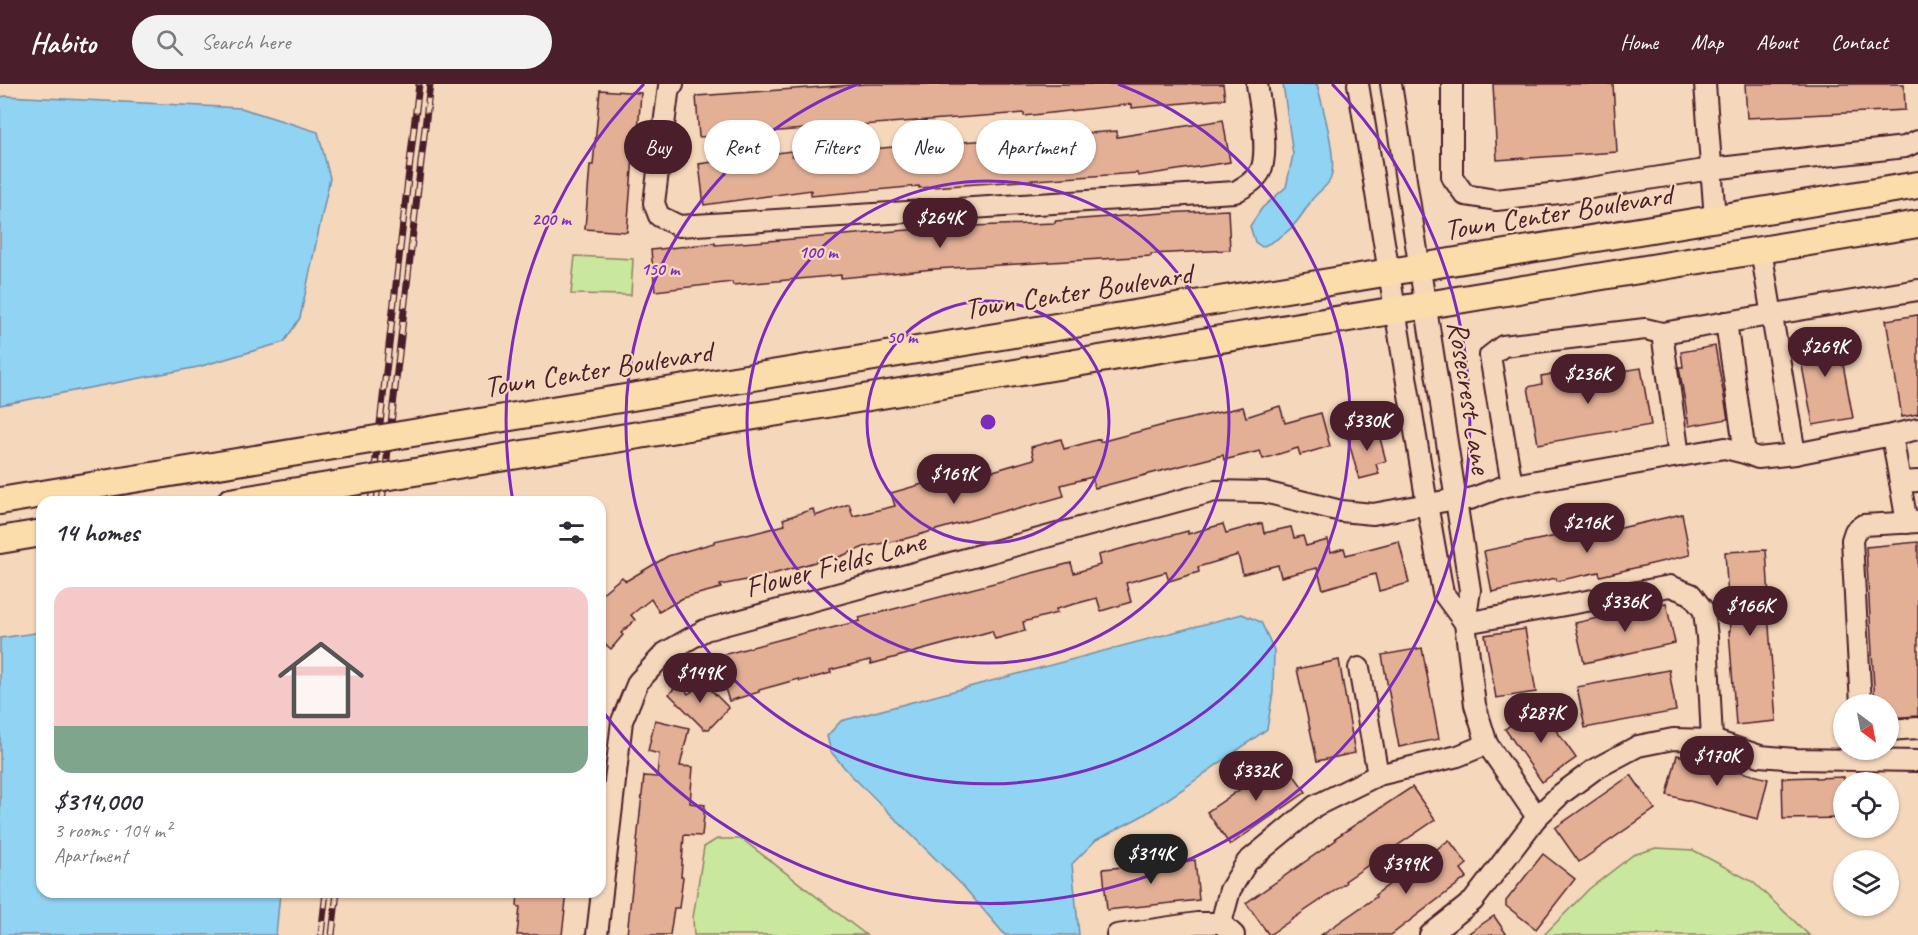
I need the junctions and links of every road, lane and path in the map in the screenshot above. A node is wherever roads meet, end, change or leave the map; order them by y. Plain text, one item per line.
1 (673, 84) edge
2 (1257, 84) edge
3 (1358, 84) edge
4 (1391, 84) edge
5 (1452, 84) edge
6 (1705, 84) edge
7 (1918, 141) edge
8 (1712, 169) junction
9 (1918, 186) edge
10 (1715, 219) junction
11 (1918, 224) edge
12 (1761, 250) junction
13 (1420, 268) junction
14 (1389, 273) junction
15 (1918, 290) edge
16 (1425, 305) junction
17 (1395, 310) junction
18 (1771, 314) junction
19 (1726, 322) junction
20 (1662, 333) junction
21 (1918, 429) edge
22 (1892, 435) junction
23 (1745, 453) junction
24 (1795, 454) junction
25 (1678, 456) junction
26 (1909, 481) edge
27 (1512, 485) junction
28 (267, 496) edge
29 (1456, 499) junction
30 (0, 501) edge
31 (1427, 504) junction
32 (1913, 522) edge
33 (36, 534) edge
34 (0, 540) edge
35 (1465, 623) junction
36 (1359, 668) dead end
37 (1860, 694) edge
38 (1918, 728) edge
39 (1899, 729) edge
40 (1712, 740) junction
41 (1487, 744) junction
42 (1918, 761) edge
43 (1378, 775) junction
44 (1537, 817) junction
45 (606, 858) edge
46 (601, 898) edge
47 (1227, 929) edge
48 (597, 935) edge
49 (1117, 935) edge
50 (1430, 935) edge

1 - 2 street
3 - 14 street, Rosecrest Lane
4 - 13 street, Rosecrest Lane
5 - 8 street
6 - 8 street
7 - 8 street
8 - 10 street
9 - 10 main road, Town Center Boulevard
10 - 13 main road, Town Center Boulevard
11 - 12 main road
12 - 16 main road
12 - 18 street
13 - 14 main road, Town Center Boulevard
13 - 16 street, Rosecrest Lane
14 - 17 street, Rosecrest Lane
14 - 30 main road, Town Center Boulevard, bridge
15 - 18 street
16 - 17 main road
16 - 29 street, Rosecrest Lane
17 - 28 main road, bridge
17 - 31 street, Rosecrest Lane
18 - 19 street
18 - 24 street
19 - 20 street
19 - 23 street
20 - 25 street
20 - 27 street
21 - 22 street, Flower Fields Lane
22 - 24 street, Flower Fields Lane
22 - 26 street
23 - 24 street, Flower Fields Lane
23 - 25 street, Flower Fields Lane
25 - 27 street, Flower Fields Lane
26 - 32 street
27 - 29 street, Flower Fields Lane
29 - 31 street, Flower Fields Lane
29 - 35 street, Rosecrest Lane
31 - 35 street, Rosecrest Lane
31 - 45 street, Flower Fields Lane
32 - 37 street
33 - 34 main road
35 - 40 street
35 - 41 street
36 - 43 street
38 - 39 street
40 - 42 street
40 - 44 street
41 - 43 street
41 - 44 street
43 - 47 street
44 - 50 street
46 - 48 street, Flower Fields Lane
47 - 49 street

